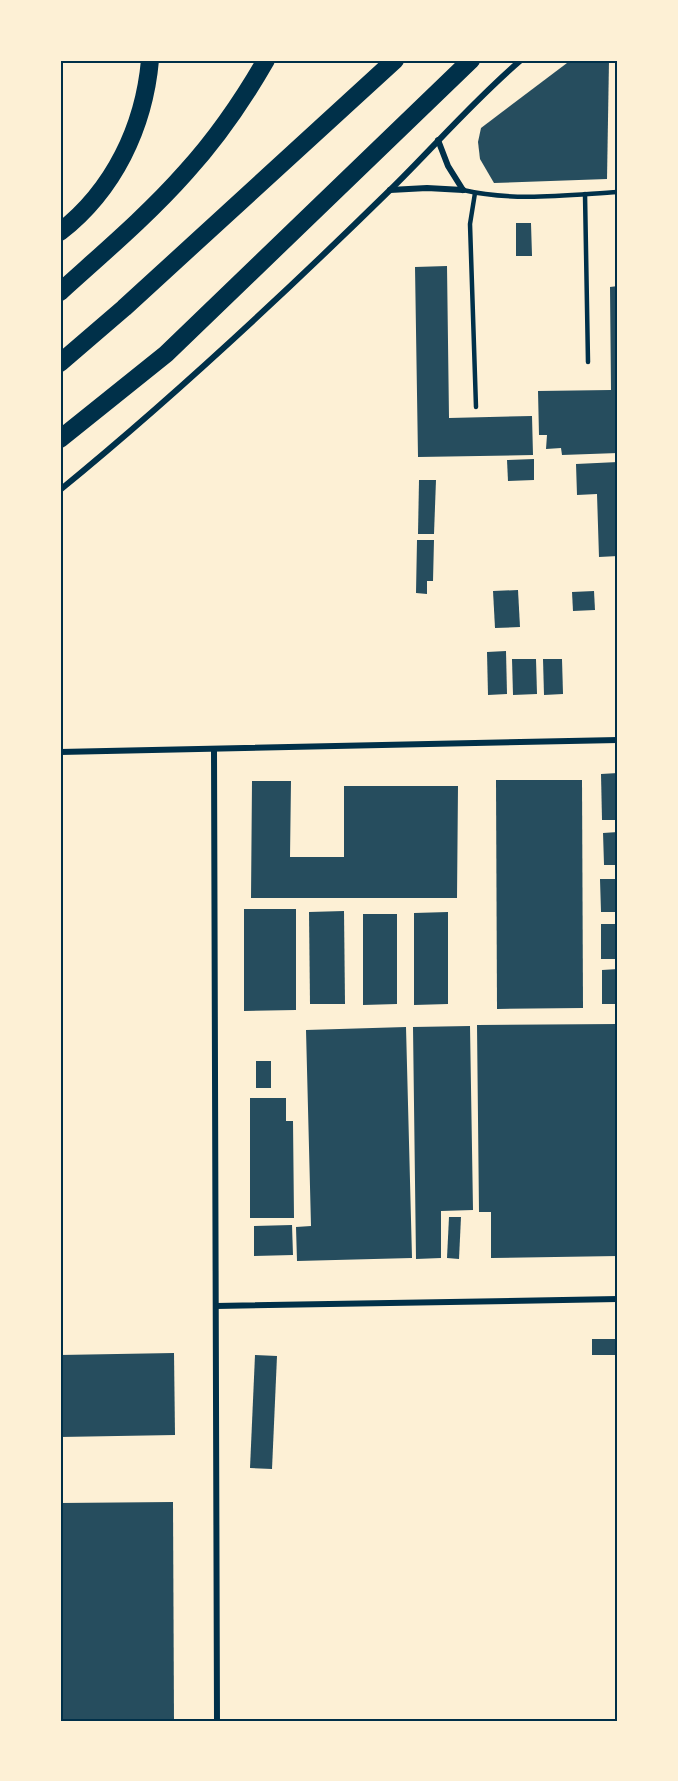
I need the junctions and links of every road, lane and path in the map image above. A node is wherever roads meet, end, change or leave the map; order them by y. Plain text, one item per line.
1 (150, 60) edge
2 (266, 60) edge
3 (394, 60) edge
4 (471, 60) edge
5 (521, 60) edge
6 (438, 140) junction
7 (390, 190) junction
8 (463, 190) junction
9 (618, 192) edge
10 (475, 193) junction
11 (585, 194) junction
12 (60, 232) edge
13 (60, 292) edge
14 (588, 362) dead end
15 (60, 363) edge
16 (476, 406) dead end
17 (60, 440) edge
18 (60, 490) edge
19 (618, 740) edge
20 (214, 749) junction
21 (60, 752) edge
22 (618, 1299) edge
23 (216, 1306) junction
24 (217, 1721) edge

1 - 12 highway
2 - 13 highway
3 - 15 highway
4 - 17 highway
5 - 6 street
6 - 7 street
6 - 8 street
7 - 8 street
7 - 18 street
8 - 10 lane
9 - 11 lane
10 - 11 lane
10 - 16 lane
11 - 14 lane
19 - 20 street
20 - 21 street
20 - 23 street
22 - 23 street
23 - 24 street

